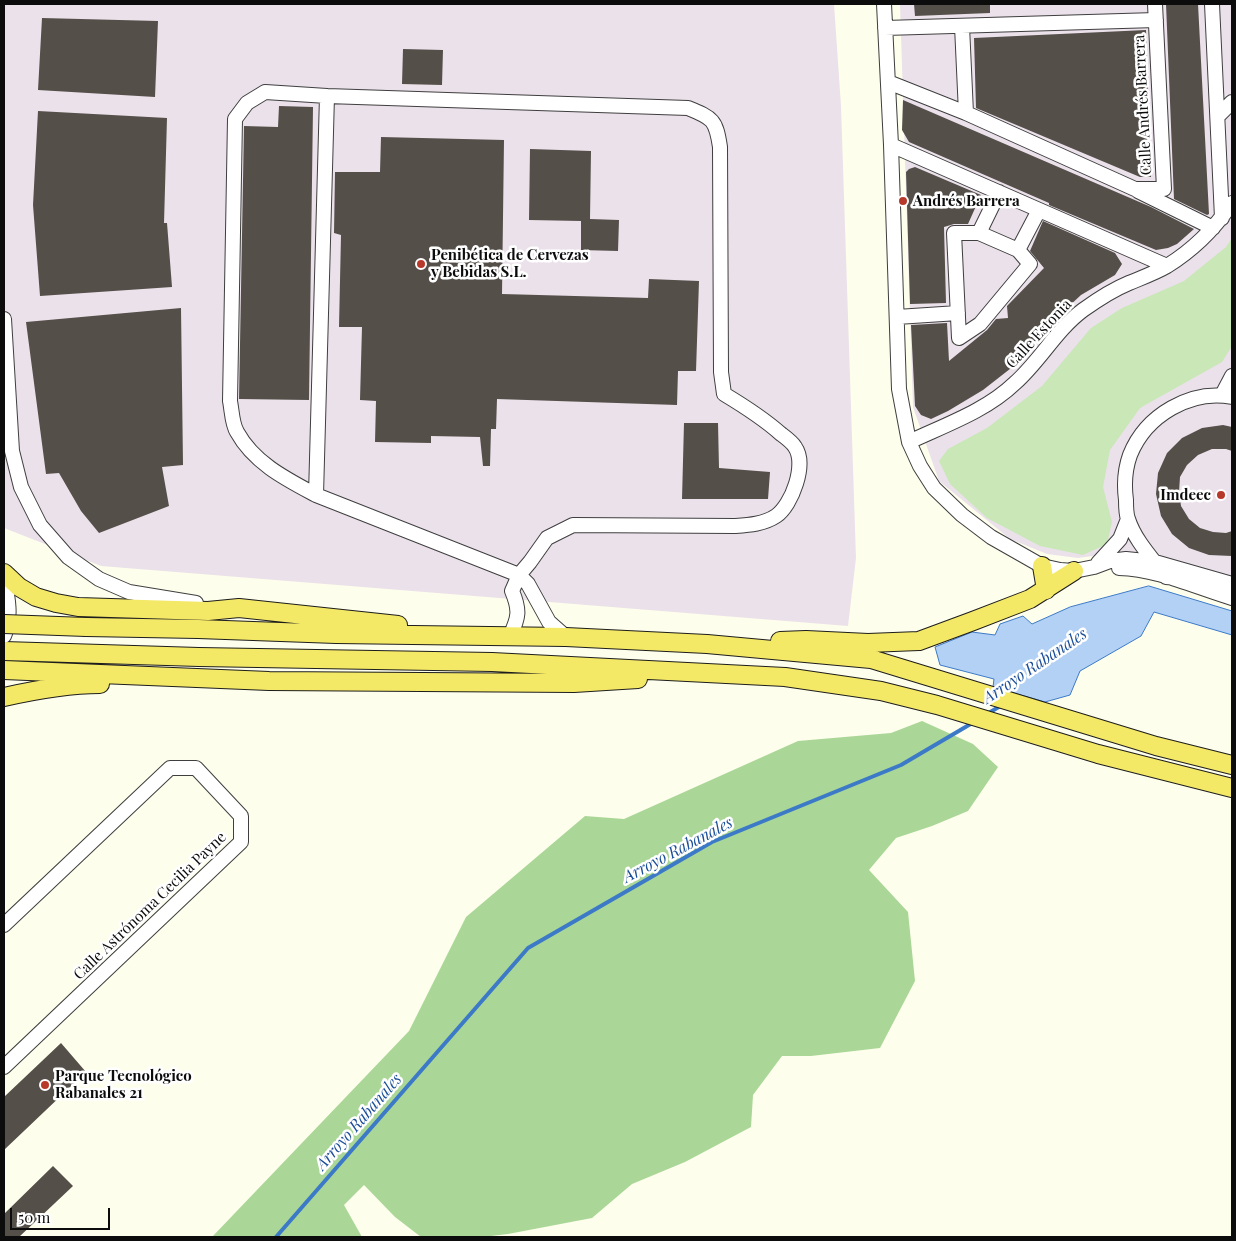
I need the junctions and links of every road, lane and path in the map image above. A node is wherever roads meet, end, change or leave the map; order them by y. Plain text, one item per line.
1 (884, 4) edge
2 (1155, 4) edge
3 (1212, 4) edge
4 (1156, 20) junction
5 (962, 26) junction
6 (885, 28) junction
7 (888, 82) junction
8 (327, 96) junction
9 (1232, 102) edge
10 (966, 113) junction
11 (1218, 116) junction
12 (891, 145) junction
13 (1135, 189) junction
14 (999, 192) junction
15 (1232, 203) edge
16 (1039, 210) junction
17 (1217, 223) junction
18 (979, 234) junction
19 (1018, 250) junction
20 (1167, 266) junction
21 (958, 313) junction
22 (897, 317) junction
23 (4, 319) edge
24 (1232, 376) edge
25 (1227, 396) edge
26 (909, 442) junction
27 (316, 495) junction
28 (1128, 519) junction
29 (1015, 551) junction
30 (1155, 562) junction
31 (1042, 566) junction
32 (1094, 567) junction
33 (1074, 571) junction
34 (4, 573) edge
35 (519, 575) junction
36 (1166, 576) junction
37 (4, 579) edge
38 (1232, 584) edge
39 (1232, 589) edge
40 (1046, 590) junction
41 (1232, 598) edge
42 (239, 608) junction
43 (4, 624) edge
44 (4, 636) edge
45 (510, 636) junction
46 (566, 637) junction
47 (707, 644) junction
48 (4, 651) edge
49 (4, 670) edge
50 (785, 677) junction
51 (269, 681) junction
52 (4, 697) edge
53 (1232, 765) edge
54 (1232, 788) edge
55 (4, 925) edge
56 (4, 1067) edge

1 - 6 street
2 - 4 street, Calle Andrés Barrera
3 - 11 street
4 - 5 street, Calle Andrés Barrera
4 - 13 street, Calle Andrés Barrera
5 - 6 street, Calle Andrés Barrera
5 - 10 street
6 - 7 street
7 - 10 street, Calle Andrés Barrera
7 - 12 street
8 - 27 street
8 - 27 street
8 - 35 street
9 - 11 street
10 - 13 street, Calle Andrés Barrera
11 - 17 street
12 - 14 street
12 - 22 street
13 - 17 street, Calle Andrés Barrera
14 - 16 street
14 - 18 street
15 - 17 street, Calle Estonia
16 - 19 street
16 - 20 street
17 - 20 street, Calle Estonia
18 - 19 street
18 - 21 street
19 - 21 street
20 - 26 street, Calle Estonia
21 - 22 street
22 - 26 street
23 - 42 street
24 - 25 street
25 - 28 street
26 - 29 street
27 - 35 street
28 - 30 street
28 - 32 street
29 - 31 street
29 - 32 street
30 - 32 street
30 - 36 street
30 - 38 street
31 - 33 street
31 - 40 main road
32 - 33 street
32 - 36 street
33 - 40 main road
34 - 42 main road
35 - 45 street
35 - 46 street
36 - 39 street
36 - 41 street
37 - 44 street
40 - 47 main road
42 - 45 main road
43 - 45 main road, bridge
45 - 46 main road
46 - 47 main road
47 - 53 main road
48 - 50 main road
49 - 51 main road
50 - 51 main road
50 - 54 main road
51 - 52 main road
55 - 56 street, Calle Astrónoma Cecilia Payne

